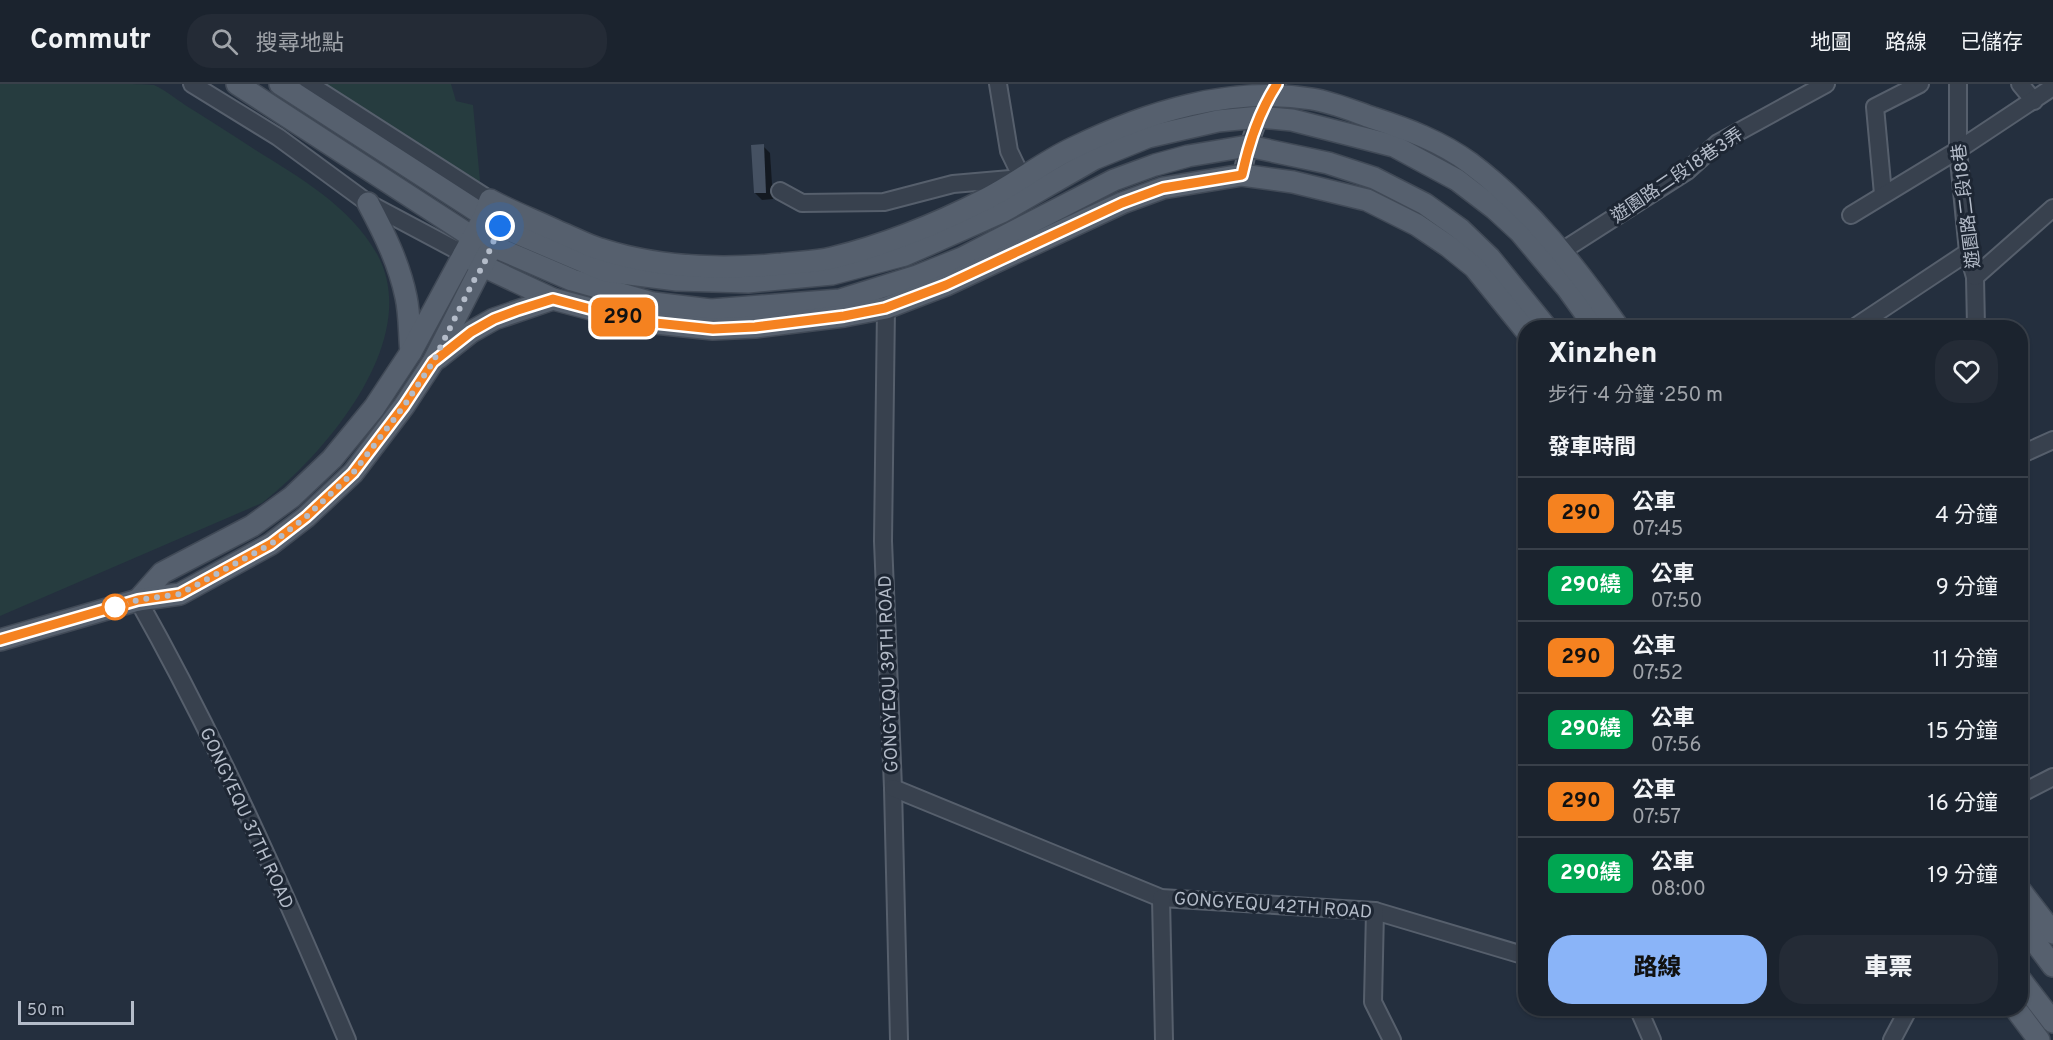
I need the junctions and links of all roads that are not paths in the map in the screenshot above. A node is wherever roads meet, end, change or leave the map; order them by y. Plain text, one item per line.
1 (192, 84) edge
2 (237, 84) edge
3 (280, 84) edge
4 (309, 84) edge
5 (998, 84) edge
6 (1826, 84) edge
7 (1920, 84) edge
8 (1958, 84) edge
9 (2020, 84) edge
10 (2053, 87) edge
11 (1273, 90) edge
12 (1310, 92) edge
13 (2034, 101) junction
14 (1260, 117) junction
15 (1248, 146) junction
16 (1958, 150) junction
17 (1242, 175) junction
18 (1022, 178) junction
19 (780, 191) dead end
20 (1882, 194) junction
21 (368, 203) junction
22 (2053, 208) edge
23 (1851, 215) dead end
24 (487, 227) junction
25 (1562, 251) junction
26 (1968, 252) junction
27 (483, 266) junction
28 (1975, 277) junction
29 (553, 299) junction
30 (885, 308) junction
31 (1540, 320) edge
32 (1590, 320) edge
33 (1613, 320) edge
34 (1866, 320) edge
35 (1976, 320) edge
36 (1518, 321) edge
37 (411, 352) junction
38 (433, 362) junction
39 (2053, 440) edge
40 (2028, 451) edge
41 (138, 600) junction
42 (0, 640) edge
43 (2053, 777) edge
44 (892, 788) junction
45 (2028, 790) edge
46 (1161, 897) junction
47 (2028, 900) edge
48 (1375, 911) junction
49 (2028, 933) edge
50 (2053, 933) edge
51 (1518, 954) edge
52 (2053, 966) edge
53 (2028, 989) edge
54 (1642, 1016) edge
55 (1905, 1016) edge
56 (2021, 1016) edge
57 (2053, 1022) edge
58 (347, 1040) edge
59 (899, 1040) edge
60 (1164, 1040) edge
61 (1392, 1040) edge
62 (1652, 1040) edge
63 (1892, 1040) edge
64 (2039, 1040) edge

1 - 21 street
2 - 24 main road
3 - 24 main road
4 - 24 street
5 - 18 street
6 - 25 street, 遊園路二段18巷3弄
7 - 20 street
8 - 16 street, 遊園路二段18巷
9 - 13 street
10 - 13 street
11 - 12 main road
11 - 14 street
11 - 18 main road
12 - 25 main road
13 - 16 street
14 - 15 street
14 - 24 main road
14 - 32 main road
15 - 17 street
15 - 24 main road
15 - 31 main road
16 - 20 street
16 - 26 street, 遊園路二段18巷
17 - 30 main road
17 - 36 main road
18 - 19 street
18 - 24 main road
20 - 23 street
21 - 24 street
21 - 37 main road
22 - 28 street
24 - 27 main road
24 - 37 main road
25 - 33 main road
26 - 28 street, 遊園路二段18巷
26 - 34 street
27 - 29 main road
27 - 38 main road
28 - 35 street, 遊園路二段18巷
29 - 30 main road
29 - 38 main road
30 - 44 street, GONGYEQU 39TH ROAD
37 - 41 main road
38 - 41 main road
39 - 40 street
41 - 42 main road
41 - 58 street, GONGYEQU 37TH ROAD
43 - 45 street
44 - 46 street, GONGYEQU 42TH ROAD
44 - 59 street, GONGYEQU 39TH ROAD
46 - 48 street, GONGYEQU 42TH ROAD
46 - 60 street
47 - 50 main road
48 - 51 street, GONGYEQU 42TH ROAD
48 - 61 street
49 - 52 main road
53 - 57 main road
54 - 62 street
55 - 63 street
56 - 64 main road

